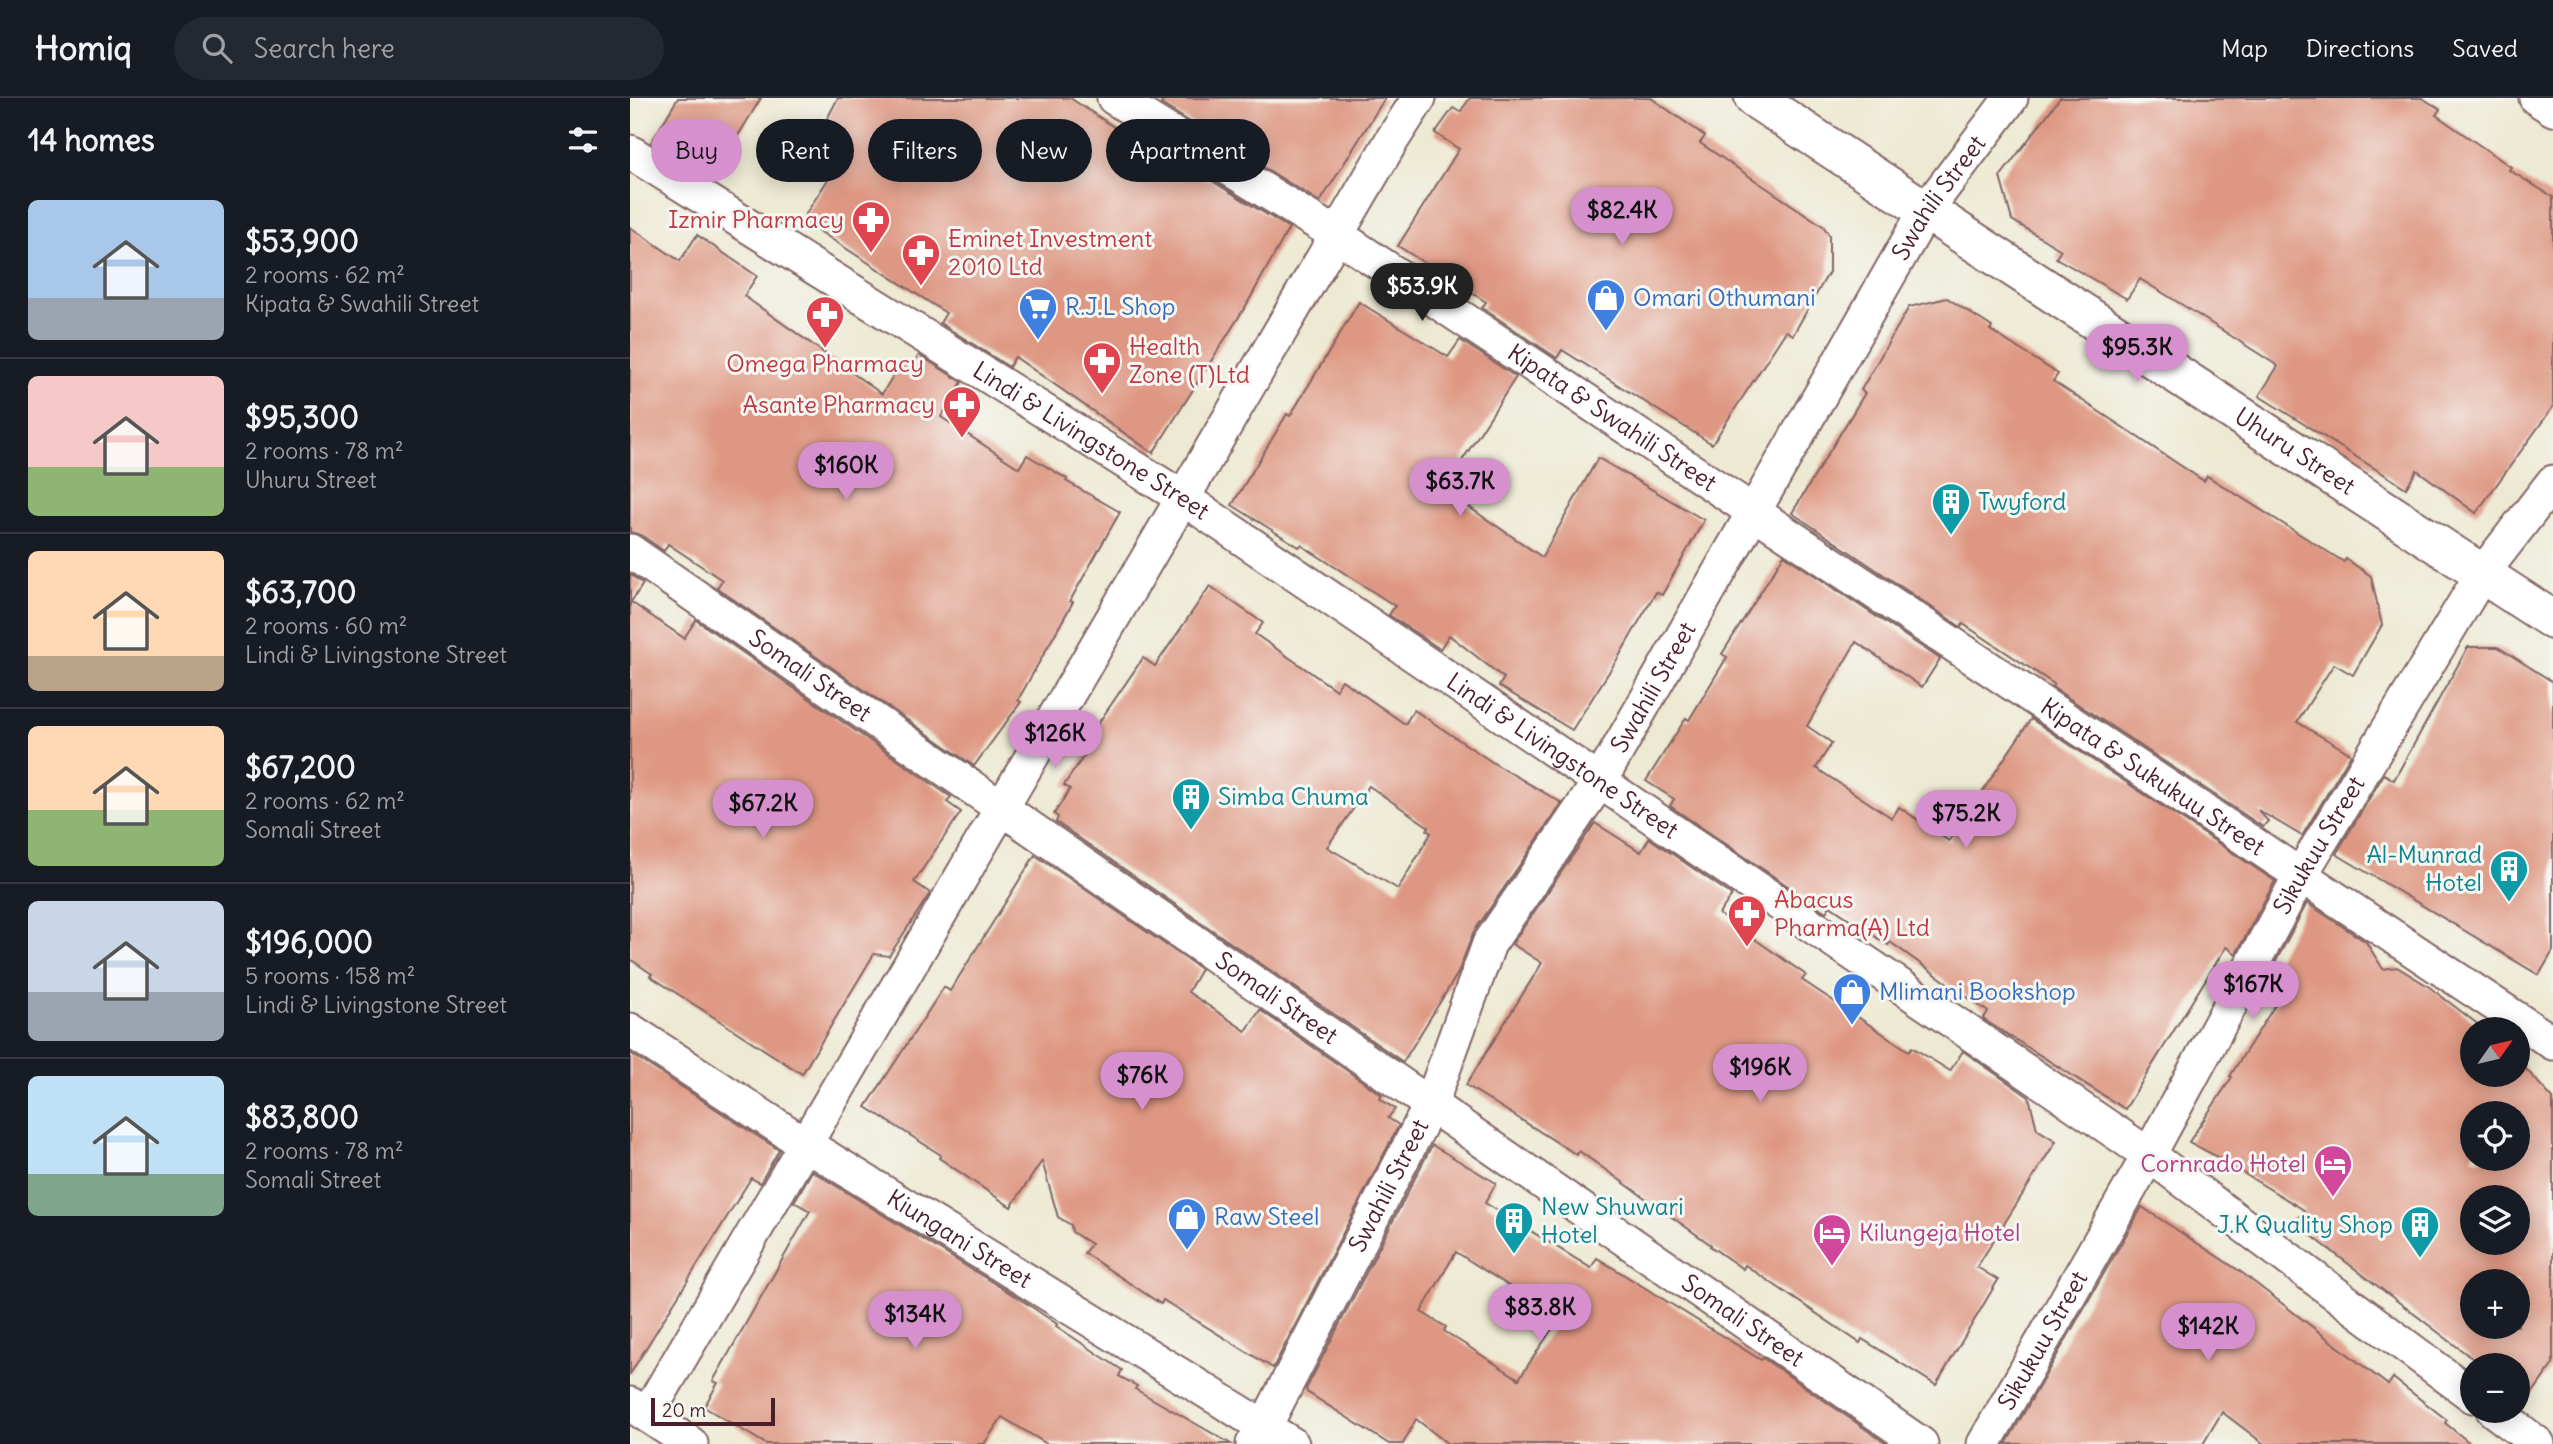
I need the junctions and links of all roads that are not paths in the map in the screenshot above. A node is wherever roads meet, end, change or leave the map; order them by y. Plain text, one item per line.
1 (1114, 98) edge
2 (1419, 98) edge
3 (1754, 98) edge
4 (2011, 98) edge
5 (2536, 98) edge
6 (2553, 109) edge
7 (630, 152) edge
8 (1926, 210) junction
9 (1337, 235) junction
10 (2553, 482) edge
11 (1183, 498) junction
12 (1754, 511) junction
13 (630, 551) edge
14 (2482, 574) junction
15 (2553, 620) edge
16 (1600, 781) junction
17 (1002, 808) junction
18 (2300, 876) junction
19 (630, 1030) edge
20 (2553, 1043) edge
21 (1431, 1104) junction
22 (805, 1144) junction
23 (2150, 1155) junction
24 (2460, 1386) edge
25 (638, 1409) edge
26 (2510, 1423) edge
27 (1270, 1438) edge
28 (691, 1444) edge
29 (1921, 1444) edge
30 (1984, 1444) edge
31 (2538, 1444) edge

1 - 9 street, Kipata & Swahili Street
2 - 9 street
3 - 8 main road, Uhuru Street
4 - 8 street, Swahili Street
5 - 6 street
7 - 11 street, Lindi & Livingstone Street
8 - 12 street, Swahili Street
8 - 14 main road, Uhuru Street
9 - 11 street
9 - 12 street, Kipata & Swahili Street
10 - 14 street, Sikukuu Street
11 - 16 street, Lindi & Livingstone Street
11 - 17 street
12 - 16 street, Swahili Street
12 - 18 street, Kipata & Sukukuu Street
13 - 17 street, Somali Street
14 - 15 main road, Uhuru Street
14 - 18 street, Sikukuu Street
16 - 21 street, Swahili Street
16 - 23 street, Lindi & Livingstone Street
17 - 21 street, Somali Street
17 - 22 street
18 - 20 street, Kipata & Sukukuu Street
18 - 23 street, Sikukuu Street
19 - 22 street, Kiungani Street
21 - 27 street, Swahili Street
21 - 29 street, Somali Street
22 - 25 street
22 - 27 street, Kiungani Street
23 - 24 street, Lindi & Livingstone Street
23 - 30 street, Sikukuu Street
25 - 28 street
26 - 31 street

